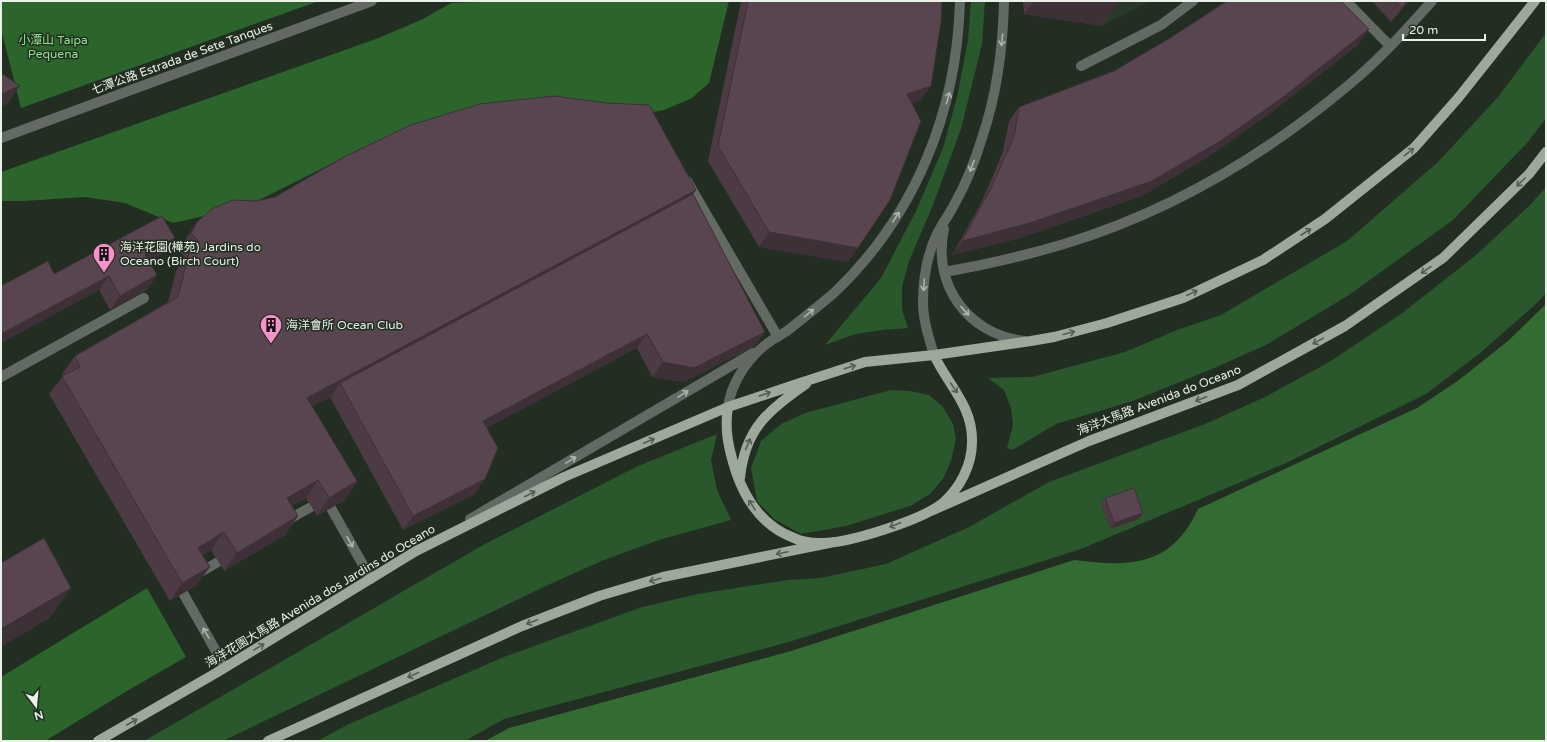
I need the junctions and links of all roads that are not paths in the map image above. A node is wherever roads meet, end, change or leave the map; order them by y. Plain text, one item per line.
1 (372, 1) edge
2 (960, 1) edge
3 (1004, 1) edge
4 (1193, 1) edge
5 (1346, 1) edge
6 (1432, 1) edge
7 (1535, 1) edge
8 (1390, 46) junction
9 (1081, 66) dead end
10 (1, 138) edge
11 (1546, 152) edge
12 (683, 173) edge
13 (951, 210) junction
14 (944, 272) junction
15 (144, 298) edge
16 (778, 336) junction
17 (1031, 341) junction
18 (765, 346) junction
19 (934, 355) junction
20 (1, 377) edge
21 (813, 378) junction
22 (728, 407) junction
23 (740, 482) junction
24 (311, 507) edge
25 (331, 508) edge
26 (931, 511) junction
27 (279, 525) edge
28 (834, 542) junction
29 (416, 551) junction
30 (218, 562) dead end
31 (192, 578) edge
32 (371, 579) junction
33 (183, 593) edge
34 (225, 667) junction
35 (98, 741) edge
36 (268, 741) edge

1 - 10 street, 七潭公路 Estrada de Sete Tanques
16 -> 2 street
3 -> 13 street
4 - 9 street
5 - 8 street
6 - 8 street
17 -> 7 main road
8 - 14 street
11 -> 26 main road, 海洋大馬路 Avenida do Oceano
12 - 16 street
13 - 14 street
13 -> 19 street
14 -> 17 street
15 - 20 street
16 - 18 street
17 - 19 main road
18 - 22 street
29 -> 18 street
21 -> 19 main road, 海洋花園大馬路 Avenida dos Jardins do Oceano
19 -> 26 main road
22 -> 21 main road, 海洋花園大馬路 Avenida dos Jardins do Oceano
23 -> 21 main road
22 - 23 main road
29 -> 22 main road, 海洋花園大馬路 Avenida dos Jardins do Oceano
28 -> 23 main road
24 - 27 street
25 -> 32 street
26 -> 28 main road, 海洋大馬路 Avenida do Oceano
28 -> 36 main road
29 - 32 main road, 海洋花園大馬路 Avenida dos Jardins do Oceano
30 - 31 street
34 -> 32 main road, 海洋花園大馬路 Avenida dos Jardins do Oceano
34 -> 33 street
35 -> 34 main road, 海洋花園大馬路 Avenida dos Jardins do Oceano

